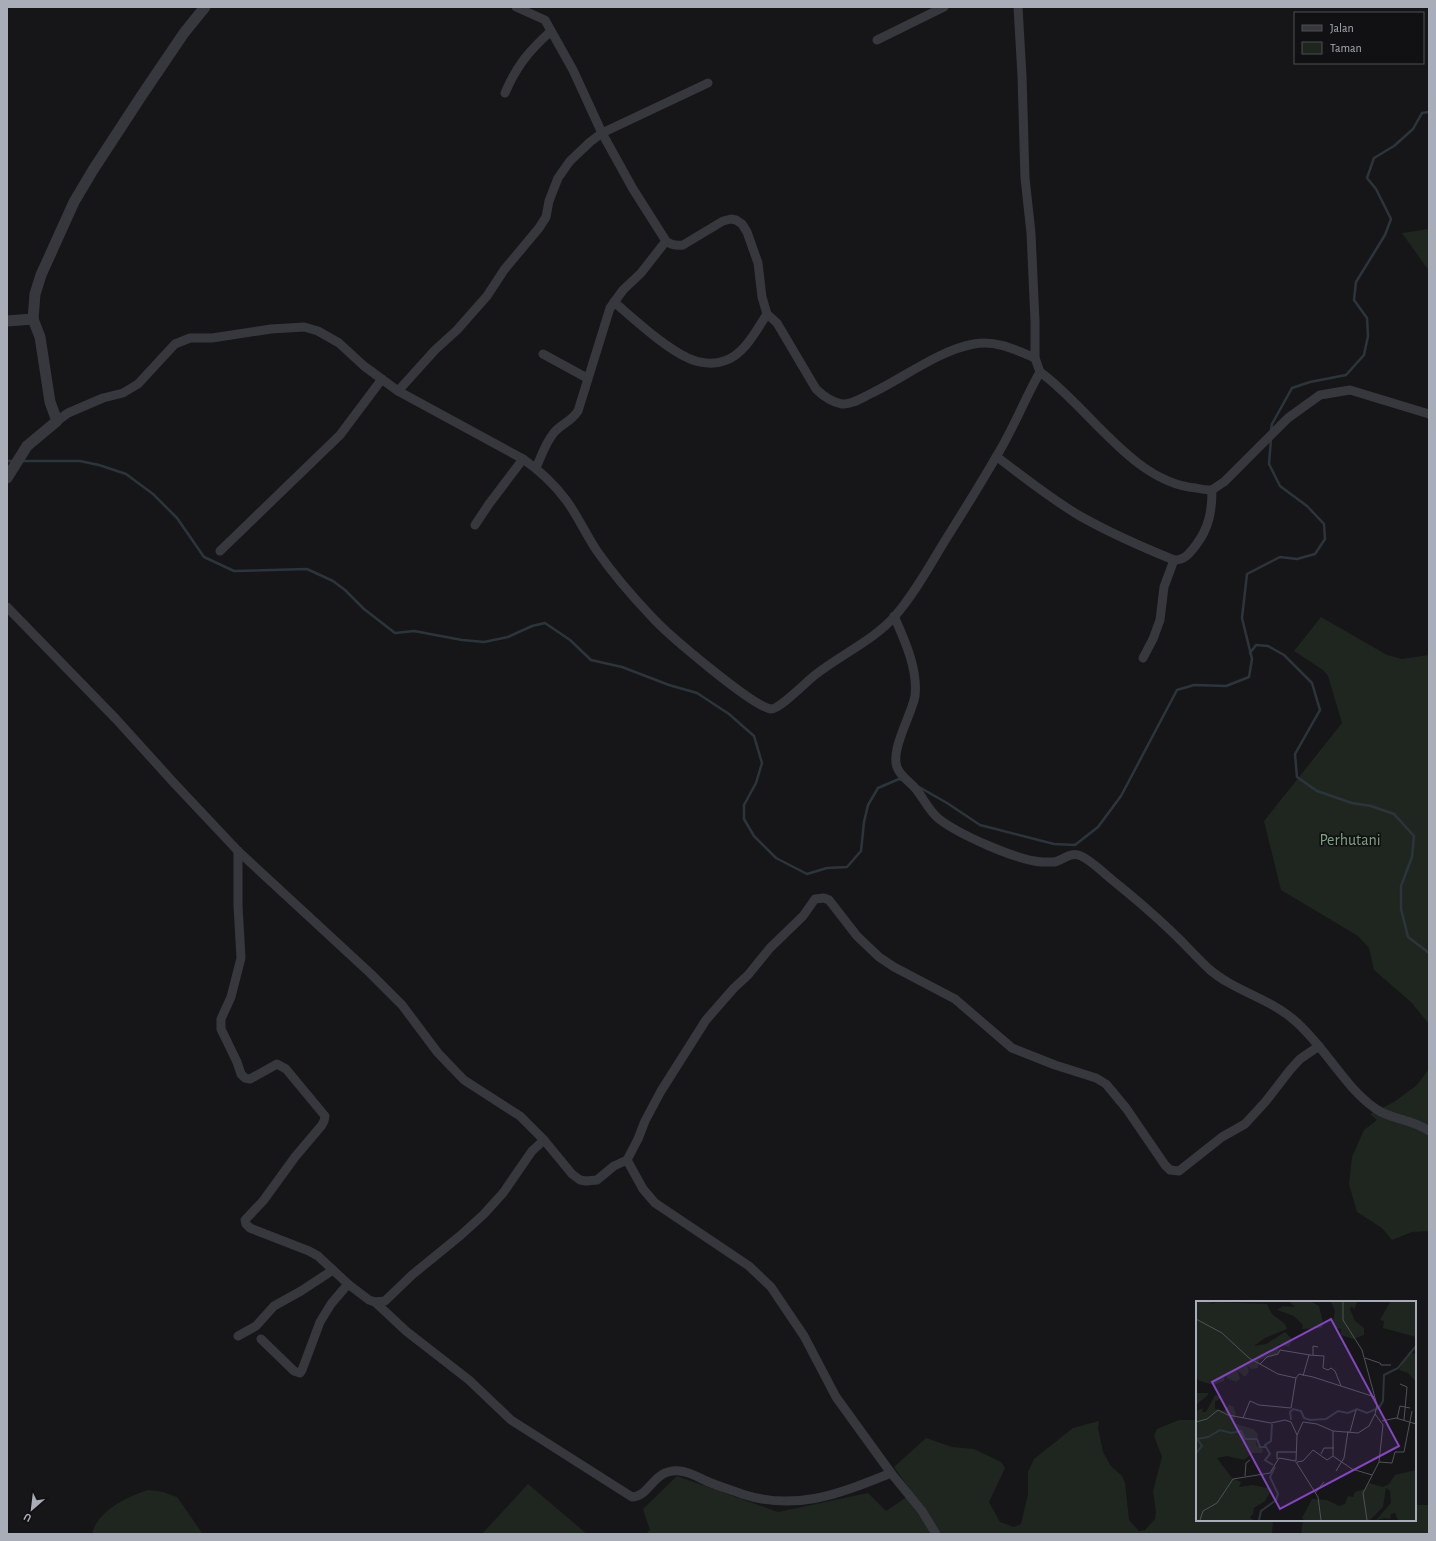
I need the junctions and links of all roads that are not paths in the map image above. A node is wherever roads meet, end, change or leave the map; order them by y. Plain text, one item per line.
1 (205, 7) edge
2 (516, 7) edge
3 (944, 7) edge
4 (1018, 7) edge
5 (551, 31) junction
6 (877, 40) dead end
7 (708, 83) dead end
8 (505, 93) dead end
9 (602, 133) junction
10 (666, 240) junction
11 (614, 302) junction
12 (767, 314) junction
13 (33, 319) junction
14 (7, 321) edge
15 (542, 354) dead end
16 (1035, 358) junction
17 (1040, 372) junction
18 (587, 378) junction
19 (382, 379) junction
20 (398, 391) junction
21 (1429, 414) edge
22 (57, 421) junction
23 (997, 457) junction
24 (523, 459) junction
25 (536, 468) junction
26 (7, 478) edge
27 (1212, 490) junction
28 (475, 525) dead end
29 (220, 551) dead end
30 (1174, 560) junction
31 (7, 607) edge
32 (894, 616) junction
33 (1143, 658) dead end
34 (238, 851) junction
35 (1319, 1046) junction
36 (1429, 1131) edge
37 (544, 1140) junction
38 (627, 1160) junction
39 (333, 1270) junction
40 (348, 1284) junction
41 (375, 1302) junction
42 (238, 1336) dead end
43 (261, 1339) dead end
44 (892, 1473) junction
45 (936, 1534) edge

1 - 13 street
2 - 5 street
3 - 6 street
4 - 16 street
5 - 8 street
5 - 9 street
7 - 9 street
9 - 10 street
9 - 20 street
10 - 11 street
10 - 12 street
11 - 12 street
11 - 18 street
12 - 16 street
13 - 14 street
13 - 22 street
15 - 18 street
16 - 17 street
17 - 23 street
17 - 27 street
18 - 25 street
19 - 20 street
19 - 22 street
19 - 29 street
20 - 24 street
21 - 27 street
22 - 26 street
23 - 30 street
23 - 32 street
24 - 25 street
24 - 28 street
25 - 32 street
27 - 30 street
30 - 33 street
31 - 34 street
32 - 35 street
34 - 37 street
34 - 39 street
35 - 36 street
35 - 38 street
37 - 38 street
37 - 41 street
38 - 44 street
39 - 40 street
39 - 42 street
40 - 41 street
40 - 43 street
41 - 44 street
44 - 45 street

